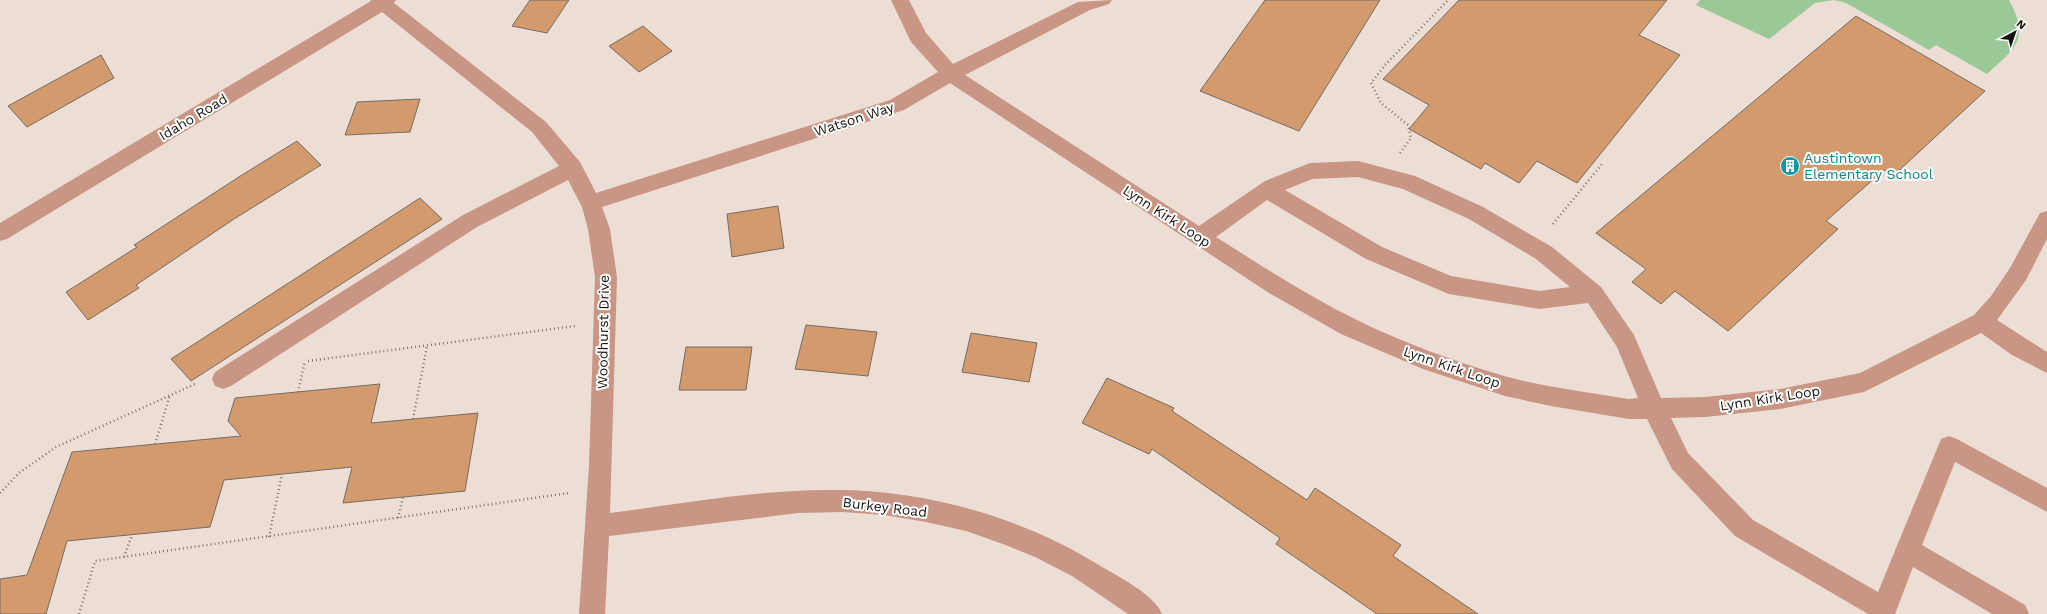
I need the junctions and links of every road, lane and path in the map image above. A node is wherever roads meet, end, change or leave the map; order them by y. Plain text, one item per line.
1 (900, 0) edge
2 (1103, 0) edge
3 (1448, 0) edge
4 (383, 1) edge
5 (950, 74) junction
6 (1396, 158) dead end
7 (1602, 164) dead end
8 (573, 168) junction
9 (1267, 190) junction
10 (590, 203) junction
11 (2047, 219) edge
12 (1553, 225) dead end
13 (0, 233) edge
14 (1200, 237) junction
15 (1593, 293) junction
16 (604, 322) junction
17 (1982, 322) junction
18 (427, 346) junction
19 (305, 361) dead end
20 (2047, 363) edge
21 (223, 379) joint
22 (170, 395) junction
23 (1654, 408) junction
24 (413, 419) dead end
25 (155, 444) dead end
26 (282, 474) dead end
27 (599, 489) junction
28 (0, 493) edge
29 (403, 497) dead end
30 (2047, 501) edge
31 (398, 518) junction
32 (597, 526) junction
33 (132, 534) dead end
34 (269, 536) junction
35 (1908, 550) junction
36 (124, 557) junction
37 (1883, 612) edge
38 (79, 614) edge
39 (592, 614) edge
40 (1150, 614) edge
41 (2016, 614) edge

1 - 5 street, Lynn Kirk Loop
2 - 5 street, Watson Way
3 - 6 path
4 - 8 street, Woodhurst Drive
4 - 13 street, Idaho Road
5 - 10 street, Watson Way
5 - 14 street, Lynn Kirk Loop
7 - 12 path
8 - 10 street, Woodhurst Drive
8 - 21 street
9 - 14 street
9 - 15 street
9 - 15 street
10 - 16 street, Woodhurst Drive
11 - 17 street, Lynn Kirk Loop
14 - 23 street, Lynn Kirk Loop
15 - 23 street
16 - 18 path
16 - 27 street, Woodhurst Drive
17 - 20 street
17 - 23 street, Lynn Kirk Loop
18 - 19 path
18 - 24 path
21 - 22 path
22 - 25 path
22 - 28 path
23 - 37 street
26 - 34 path
27 - 31 path
27 - 32 street, Woodhurst Drive
29 - 31 path
30 - 35 street
31 - 34 path
32 - 39 street, Woodhurst Drive
32 - 40 street, Burkey Road
33 - 36 path
34 - 36 path
35 - 37 street
35 - 41 street
36 - 38 path

